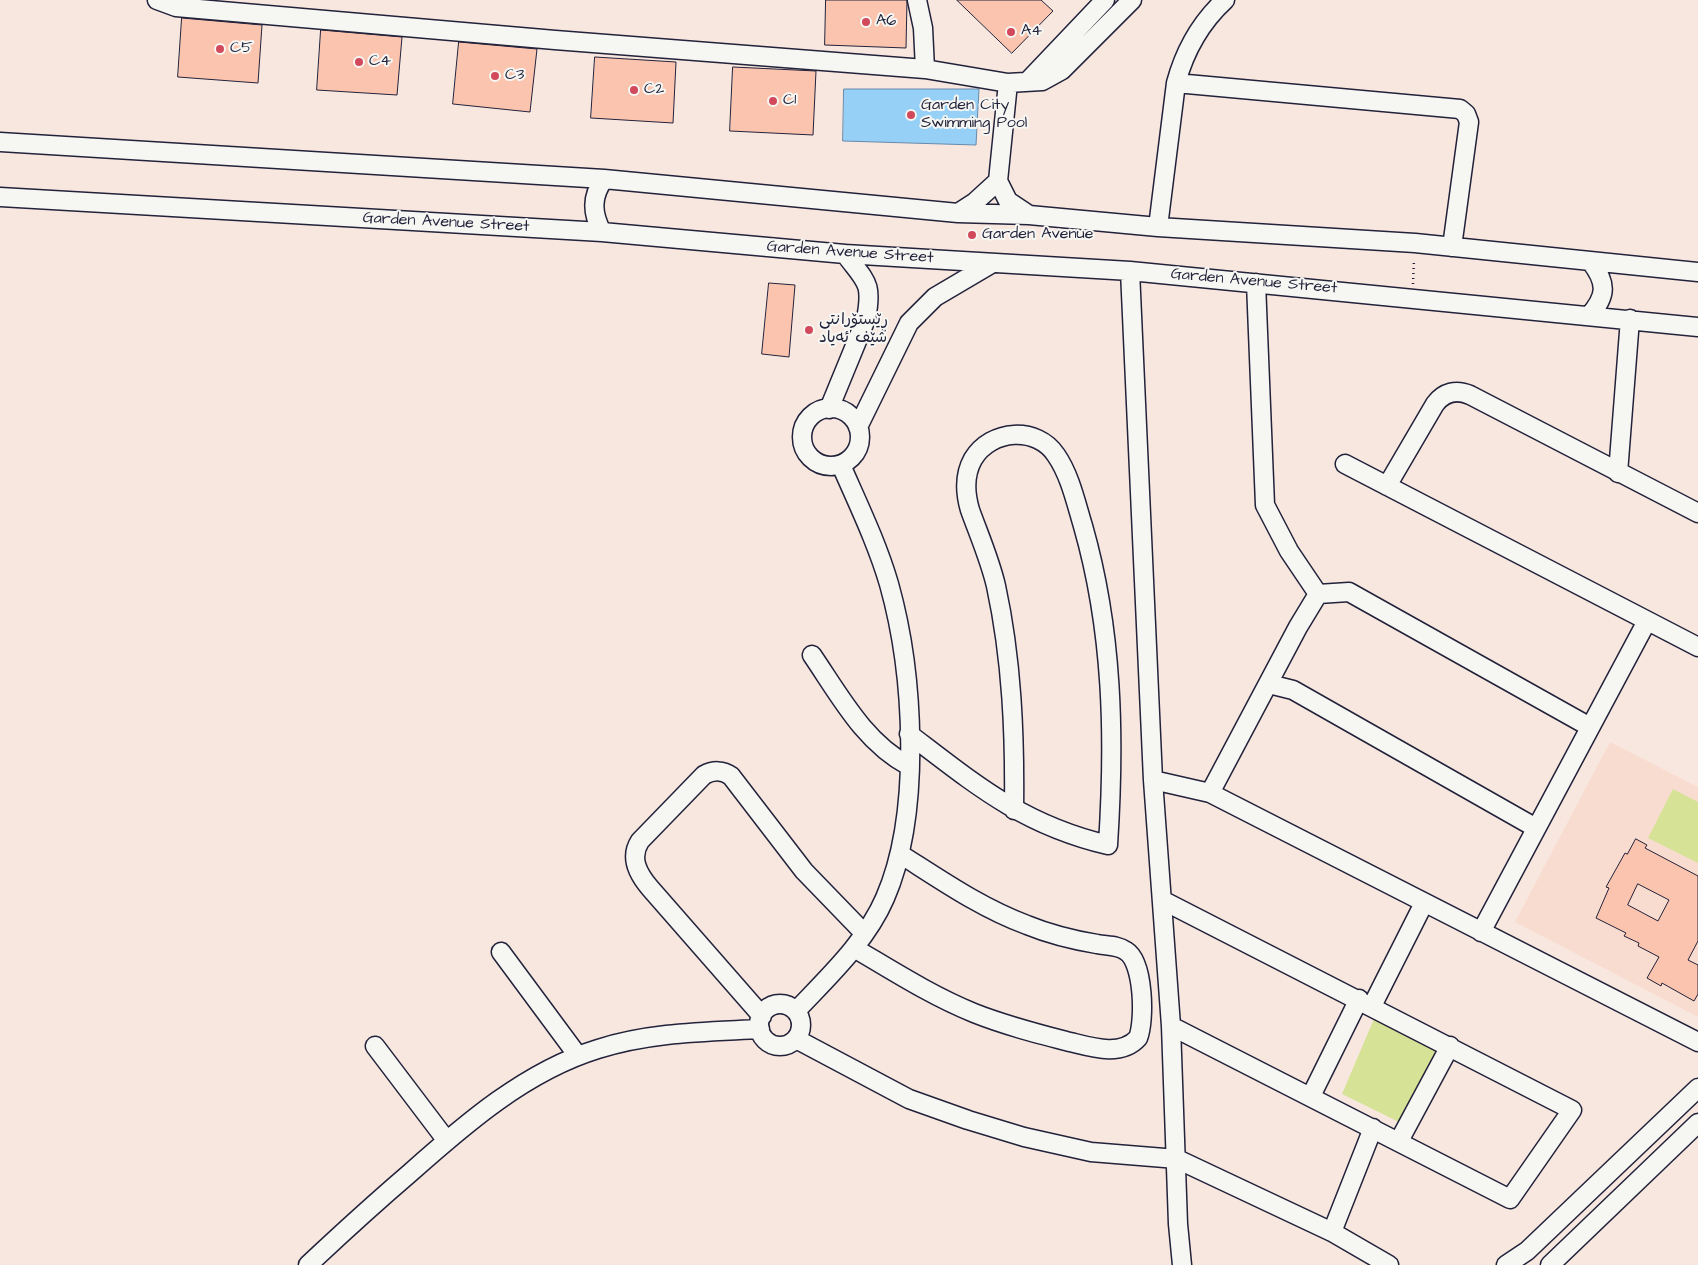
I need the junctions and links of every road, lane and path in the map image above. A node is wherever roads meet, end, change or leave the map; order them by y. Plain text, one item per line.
1 (157, 0) edge
2 (917, 0) edge
3 (1105, 0) edge
4 (1132, 0) edge
5 (1225, 0) edge
6 (925, 69) junction
7 (1029, 80) junction
8 (1008, 83) junction
9 (1176, 84) junction
10 (0, 142) edge
11 (604, 179) junction
12 (998, 181) junction
13 (0, 197) edge
14 (958, 213) junction
15 (1029, 215) junction
16 (1158, 227) junction
17 (602, 232) junction
18 (1415, 243) junction
19 (1452, 247) junction
20 (845, 254) junction
21 (1591, 262) junction
22 (990, 264) junction
23 (1130, 271) junction
24 (1698, 272) edge
25 (1256, 283) junction
26 (1412, 298) junction
27 (1589, 316) junction
28 (1630, 319) junction
29 (1698, 328) edge
30 (829, 408) junction
31 (858, 428) junction
32 (1345, 464) dead end
33 (841, 465) junction
34 (1618, 473) junction
35 (1387, 486) junction
36 (1698, 513) edge
37 (1318, 594) junction
38 (1647, 621) junction
39 (1698, 647) edge
40 (812, 655) dead end
41 (1269, 684) junction
42 (1590, 727) junction
43 (909, 734) junction
44 (908, 766) junction
45 (1153, 780) junction
46 (1210, 793) junction
47 (1014, 810) junction
48 (1536, 828) junction
49 (900, 854) junction
50 (1162, 900) junction
51 (1424, 903) junction
52 (1481, 932) junction
53 (864, 933) junction
54 (854, 948) junction
55 (501, 952) dead end
56 (1365, 1003) junction
57 (796, 1011) junction
58 (761, 1022) junction
59 (1171, 1026) junction
60 (796, 1039) junction
61 (1698, 1042) edge
62 (375, 1046) dead end
63 (1450, 1046) junction
64 (578, 1056) junction
65 (1698, 1088) edge
66 (1311, 1096) junction
67 (1698, 1123) edge
68 (1373, 1128) junction
69 (448, 1141) junction
70 (1399, 1141) junction
71 (1177, 1159) junction
72 (1332, 1232) junction
73 (308, 1265) edge
74 (1182, 1265) edge
75 (1389, 1265) edge
76 (1506, 1265) edge
77 (1550, 1265) edge

1 - 6 street
2 - 6 street
3 - 7 street
4 - 7 street
5 - 9 street
6 - 8 street
7 - 8 street
8 - 12 street
9 - 16 street
9 - 19 street
10 - 11 street
11 - 14 street
11 - 17 street
12 - 14 street
12 - 15 street
13 - 17 street, Garden Avenue Street
14 - 15 street
15 - 16 street
16 - 18 street
17 - 20 street, Garden Avenue Street
18 - 19 street
18 - 26 path
19 - 21 street
20 - 22 street, Garden Avenue Street
20 - 30 street
21 - 24 street
21 - 27 street
22 - 23 street, Garden Avenue Street
22 - 31 street
23 - 25 street, Garden Avenue Street
23 - 45 street
25 - 26 street, Garden Avenue Street
25 - 37 street
26 - 27 street, Garden Avenue Street
27 - 28 street, Garden Avenue Street
28 - 29 street, Garden Avenue Street
28 - 34 street
30 - 31 street
30 - 33 street
31 - 33 street
32 - 35 street
33 - 43 street
34 - 35 street
34 - 36 street
35 - 38 street
37 - 41 street
37 - 42 street
38 - 39 street
38 - 42 street
40 - 44 street
41 - 46 street
41 - 48 street
42 - 48 street
43 - 44 street
43 - 47 street
44 - 49 street
45 - 46 street
45 - 50 street
46 - 51 street
47 - 47 street
48 - 52 street
49 - 53 street
49 - 54 street
50 - 56 street
50 - 59 street
51 - 52 street
51 - 56 street
52 - 61 street
53 - 54 street
53 - 58 street
54 - 57 street
55 - 64 street
56 - 63 street
56 - 66 street
57 - 58 street
57 - 60 street
58 - 60 street
58 - 64 street
59 - 66 street
59 - 71 street
60 - 71 street
62 - 69 street
63 - 70 street
63 - 70 street
64 - 69 street
65 - 76 street
66 - 68 street
67 - 77 street
68 - 70 street
68 - 72 street
69 - 73 street
71 - 72 street
71 - 74 street
72 - 75 street

